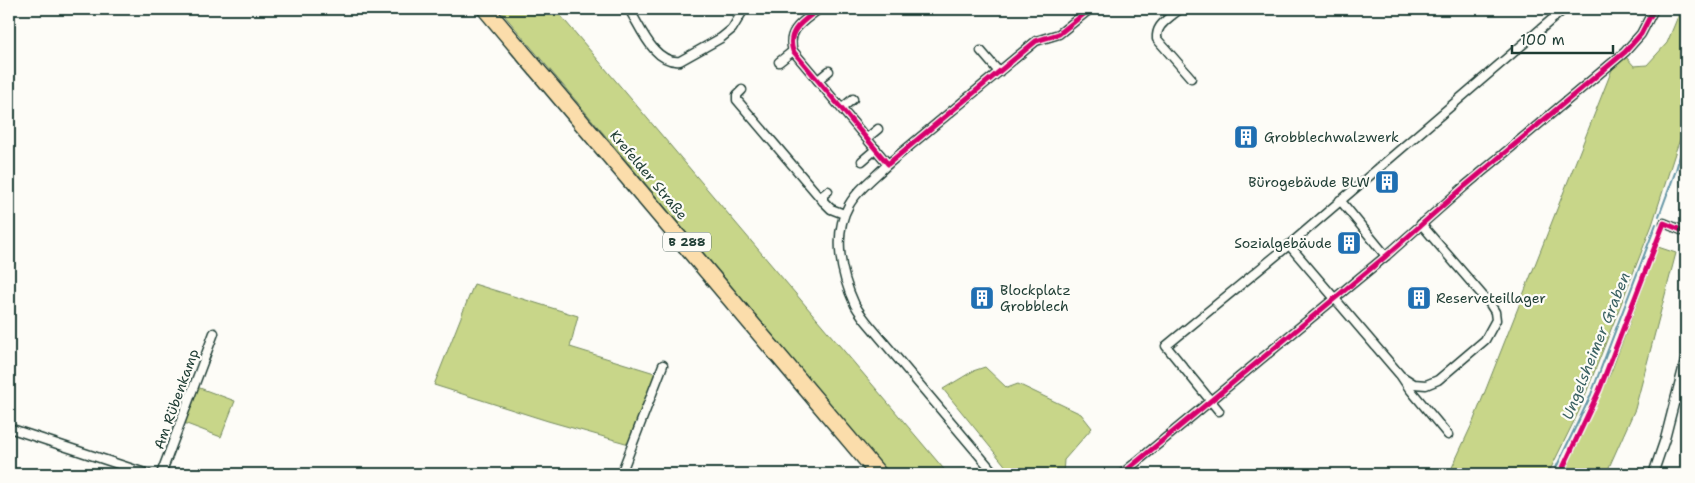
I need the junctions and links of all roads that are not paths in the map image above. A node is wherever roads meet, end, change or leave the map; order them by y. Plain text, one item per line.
1 (481, 9) edge
2 (490, 9) edge
3 (629, 9) edge
4 (744, 9) edge
5 (819, 9) edge
6 (1090, 9) edge
7 (1180, 9) edge
8 (1564, 9) edge
9 (1654, 9) edge
10 (1170, 12) edge
11 (793, 51) junction
12 (981, 51) dead end
13 (779, 62) dead end
14 (829, 70) dead end
15 (999, 72) junction
16 (1191, 78) dead end
17 (818, 80) junction
18 (742, 90) dead end
19 (853, 100) dead end
20 (842, 108) junction
21 (878, 128) dead end
22 (867, 138) junction
23 (876, 149) junction
24 (862, 161) dead end
25 (888, 164) junction
26 (828, 191) dead end
27 (1340, 200) junction
28 (823, 201) junction
29 (844, 214) junction
30 (1664, 223) dead end
31 (1421, 224) junction
32 (1686, 232) edge
33 (1289, 245) junction
34 (1386, 256) junction
35 (1334, 299) junction
36 (214, 333) dead end
37 (1686, 356) edge
38 (663, 365) dead end
39 (1401, 376) junction
40 (1676, 398) junction
41 (1210, 401) junction
42 (1686, 403) edge
43 (1219, 411) dead end
44 (9, 428) edge
45 (1448, 435) dead end
46 (148, 474) edge
47 (161, 474) edge
48 (621, 474) edge
49 (874, 474) edge
50 (883, 474) edge
51 (995, 474) edge
52 (1122, 474) edge
53 (1653, 474) edge

1 - 49 main road, Krefelder Straße / B 288
2 - 50 main road, Krefelder Straße / B 288
3 - 4 street
5 - 11 street
6 - 15 street
7 - 10 street
8 - 27 street
9 - 31 street
10 - 16 street
11 - 13 street
11 - 17 street
12 - 15 street
14 - 17 street
15 - 25 street
17 - 20 street
18 - 28 street
19 - 20 street
20 - 22 street
21 - 22 street
22 - 23 street
23 - 24 street
23 - 25 street
25 - 29 street
26 - 28 street
27 - 33 street
27 - 34 street
28 - 29 street
29 - 51 street
30 - 32 street
31 - 34 street
31 - 39 street
33 - 35 street
33 - 41 street
34 - 35 street
35 - 39 street
35 - 41 street
36 - 47 street, Am Rübenkamp
37 - 40 street
38 - 48 street
39 - 45 street
40 - 42 street
40 - 53 street
41 - 43 street
41 - 52 street
44 - 46 street

